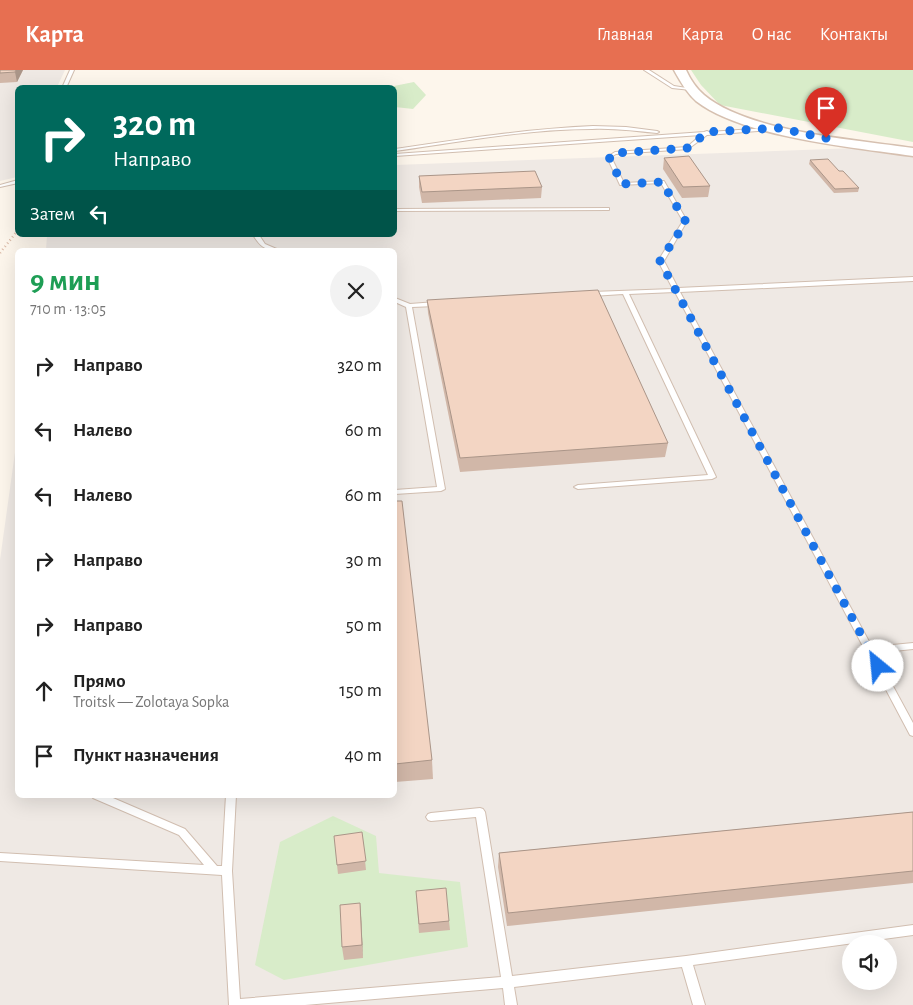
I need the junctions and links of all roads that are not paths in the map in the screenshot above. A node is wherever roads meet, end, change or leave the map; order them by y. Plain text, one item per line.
1 (72, 70) edge
2 (646, 70) edge
3 (680, 70) edge
4 (65, 85) edge
5 (692, 89) junction
6 (778, 128) junction
7 (707, 132) junction
8 (669, 134) junction
9 (397, 150) edge
10 (913, 152) edge
11 (397, 155) edge
12 (15, 182) edge
13 (0, 186) edge
14 (606, 209) dead end
15 (397, 210) edge
16 (258, 237) edge
17 (272, 248) edge
18 (913, 279) edge
19 (674, 289) junction
20 (626, 292) junction
21 (587, 295) edge
22 (397, 301) edge
23 (446, 304) edge
24 (409, 306) junction
25 (578, 487) dead end
26 (397, 492) edge
27 (913, 646) edge
28 (869, 650) junction
29 (913, 732) edge
30 (103, 798) edge
31 (231, 798) edge
32 (431, 817) dead end
33 (0, 857) edge
34 (214, 870) junction
35 (228, 871) junction
36 (913, 930) edge
37 (686, 961) junction
38 (508, 982) junction
39 (235, 1005) edge
40 (240, 1005) edge
41 (511, 1005) edge
42 (699, 1005) edge

1 - 4 lane
2 - 5 lane
3 - 5 street
5 - 6 street
6 - 7 lane
6 - 10 street
7 - 8 lane
7 - 19 lane
8 - 9 lane
8 - 11 lane
12 - 13 lane
14 - 15 lane
16 - 17 lane
18 - 19 lane
19 - 20 lane
19 - 28 lane
20 - 21 lane
20 - 25 lane
22 - 24 lane
23 - 24 lane
24 - 26 lane
27 - 28 lane
28 - 29 lane
30 - 34 lane
31 - 35 lane
32 - 38 lane
33 - 34 lane
34 - 35 lane
35 - 39 lane
36 - 37 lane
37 - 38 lane
37 - 42 lane
38 - 40 lane
38 - 41 lane

